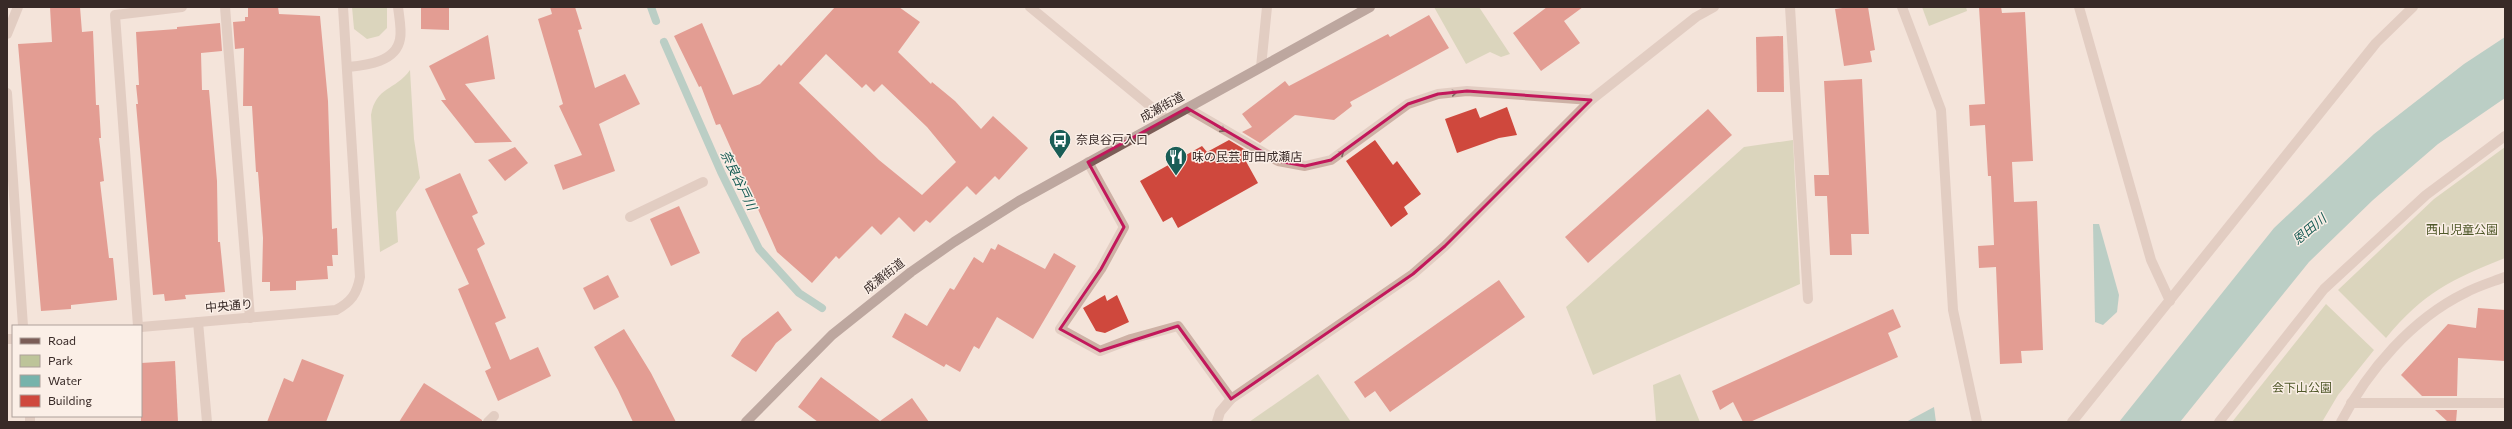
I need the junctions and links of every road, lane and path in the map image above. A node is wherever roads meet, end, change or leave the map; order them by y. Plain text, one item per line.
1 (18, 7) edge
2 (182, 7) edge
3 (225, 7) edge
4 (343, 7) edge
5 (398, 7) edge
6 (1030, 7) edge
7 (1267, 7) edge
8 (1370, 7) edge
9 (1714, 7) edge
10 (1790, 7) edge
11 (1902, 7) edge
12 (2079, 7) edge
13 (2414, 7) edge
14 (7, 34) edge
15 (1261, 67) junction
16 (348, 68) junction
17 (7, 93) edge
18 (1591, 100) junction
19 (1187, 108) junction
20 (1166, 120) junction
21 (2505, 136) edge
22 (1088, 162) junction
23 (703, 182) dead end
24 (10, 197) edge
25 (630, 217) dead end
26 (2505, 277) edge
27 (1808, 298) dead end
28 (2170, 301) junction
29 (250, 318) junction
30 (198, 322) junction
31 (23, 325) edge
32 (138, 325) edge
33 (142, 327) edge
34 (1231, 399) junction
35 (2351, 403) junction
36 (2505, 403) edge
37 (207, 422) edge
38 (746, 422) edge
39 (1216, 422) edge
40 (1977, 422) edge
41 (2072, 422) edge
42 (2219, 422) edge
43 (2341, 422) edge

1 - 14 street
2 - 32 street
3 - 29 street
4 - 16 street, 中央通り
5 - 16 street
6 - 20 street
7 - 15 street
8 - 15 main road, 成瀬街道
9 - 18 street
10 - 27 street
11 - 40 street
12 - 28 street
13 - 28 street
15 - 19 main road, 成瀬街道
16 - 29 street, 中央通り
17 - 24 street
19 -> 18 street
18 - 34 street
19 - 20 main road, 成瀬街道
20 - 22 main road, 成瀬街道
21 - 42 street
22 - 34 street
22 - 38 main road, 成瀬街道
23 - 25 street
24 - 31 street
26 - 35 street
28 - 41 street
29 - 30 street, 中央通り
30 - 33 street, 中央通り
30 - 37 street
34 - 39 street
35 - 36 street
35 - 43 street

